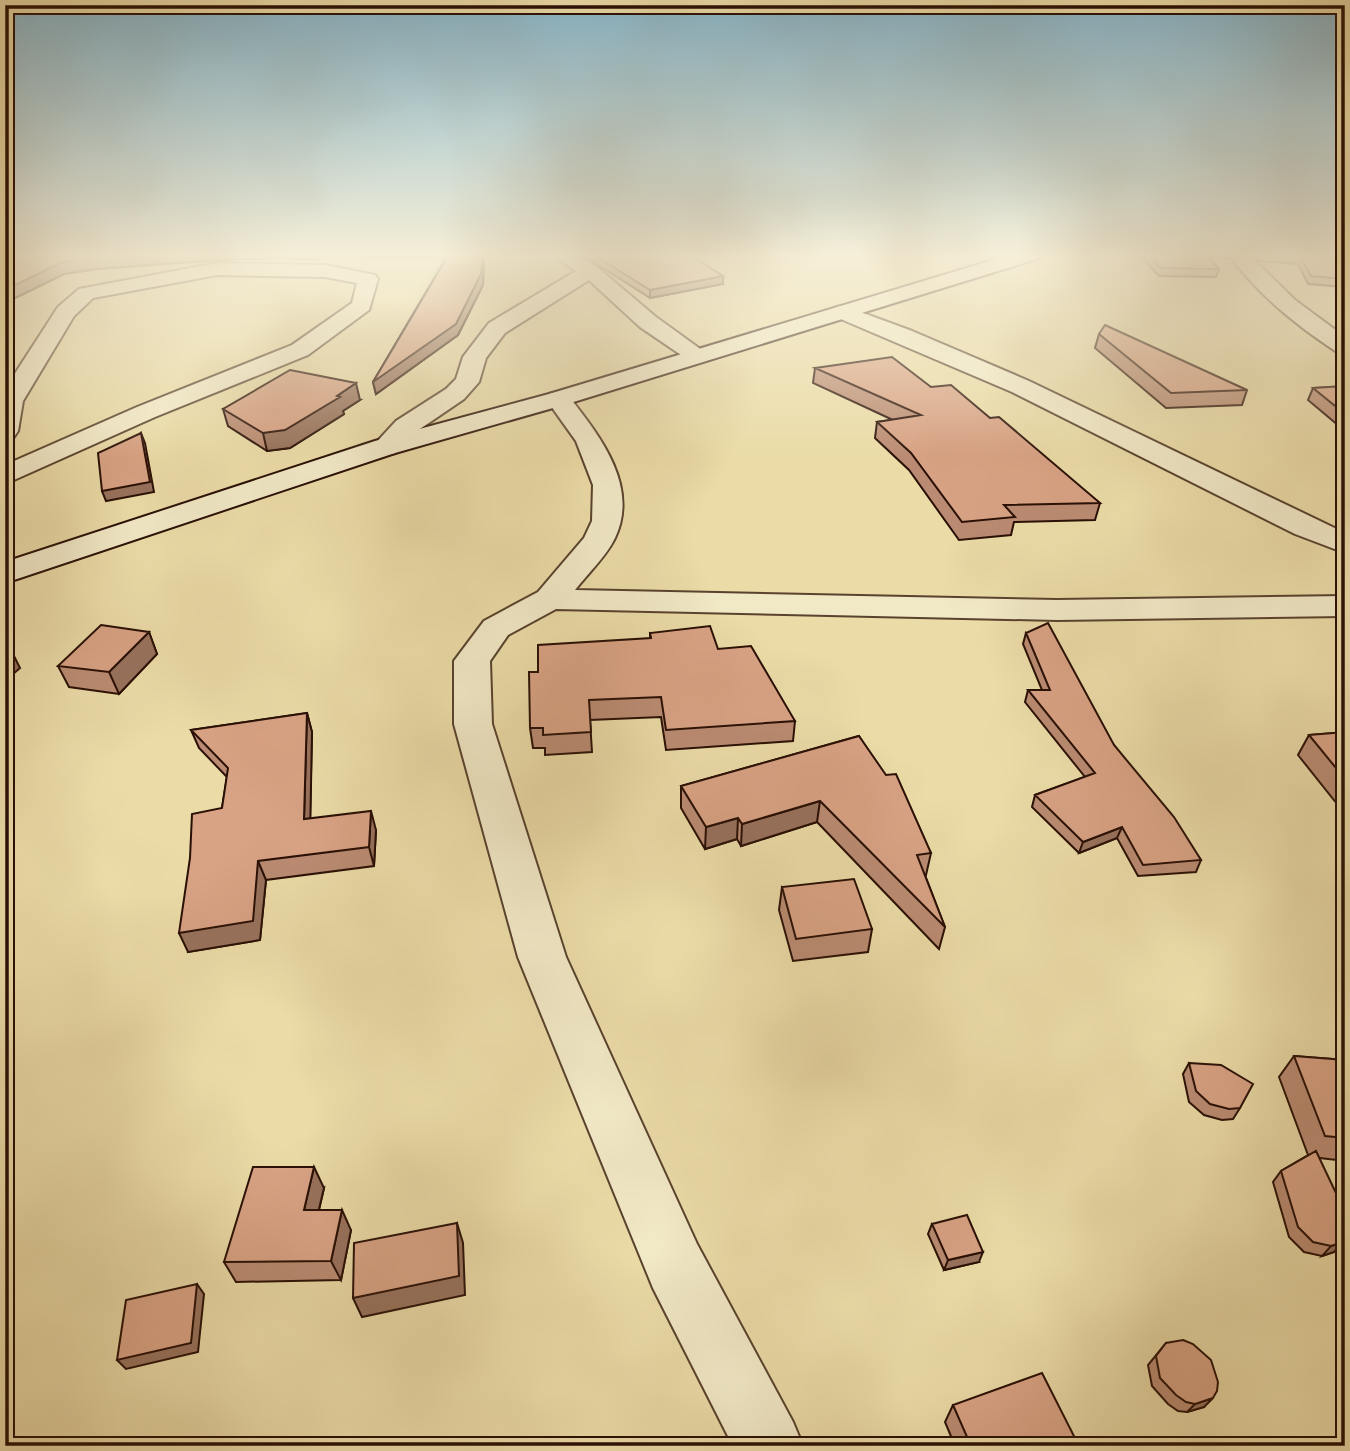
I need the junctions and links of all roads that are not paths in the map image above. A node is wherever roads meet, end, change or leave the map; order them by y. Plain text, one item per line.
1 (60, 322) edge
2 (339, 322) edge
3 (507, 322) edge
4 (648, 322) edge
5 (812, 322) edge
6 (870, 322) edge
7 (1308, 322) edge
8 (1345, 347) edge
9 (698, 356) junction
10 (558, 399) junction
11 (5, 431) edge
12 (384, 447) junction
13 (5, 476) edge
14 (1345, 544) edge
15 (5, 573) edge
16 (550, 599) junction
17 (1345, 606) edge
18 (769, 1446) edge

1 - 11 street
2 - 13 street
3 - 12 street
4 - 9 street
5 - 9 street
6 - 14 street
7 - 8 street
9 - 10 street
10 - 12 street
10 - 16 street
12 - 15 street
16 - 17 street
16 - 18 street

